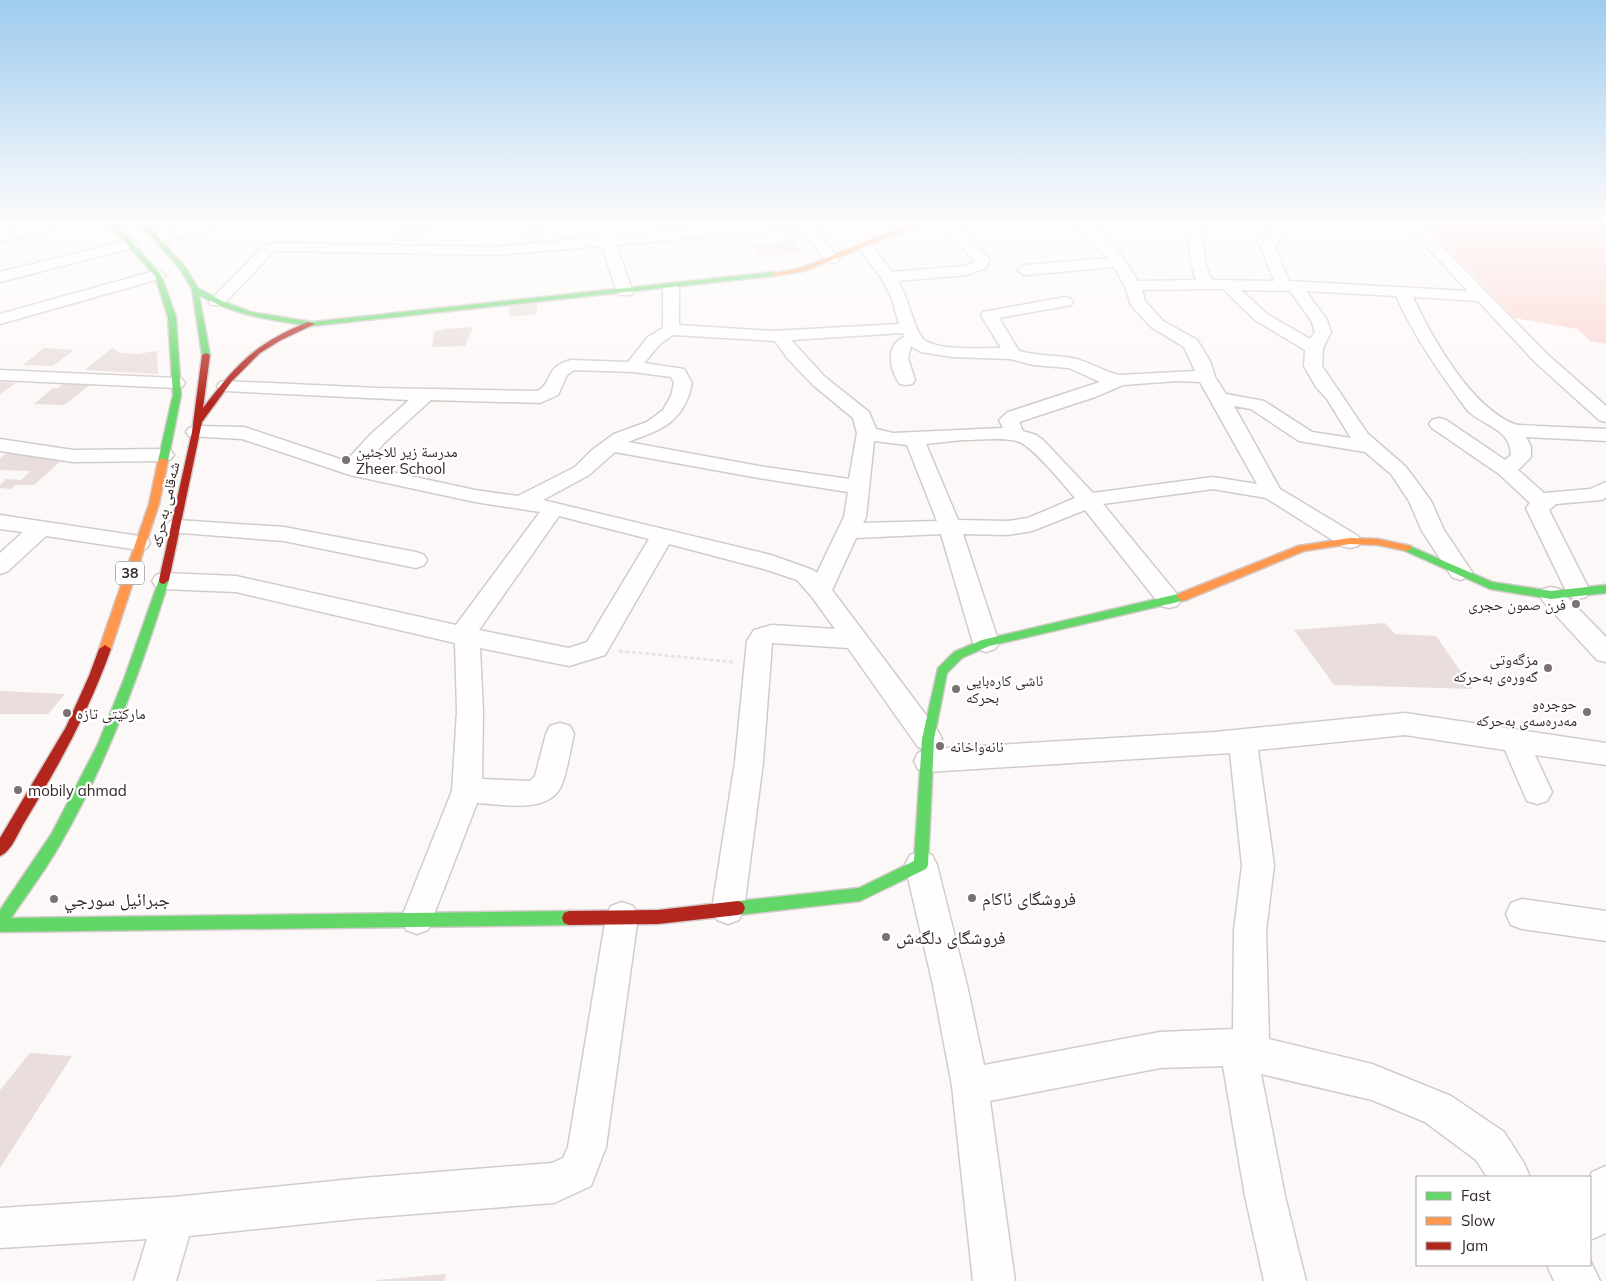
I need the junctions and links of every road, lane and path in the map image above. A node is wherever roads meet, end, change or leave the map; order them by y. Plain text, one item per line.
1 (27, 284) edge
2 (124, 284) edge
3 (161, 284) edge
4 (192, 284) edge
5 (235, 284) edge
6 (622, 284) edge
7 (705, 284) edge
8 (892, 284) edge
9 (1469, 284) edge
10 (1206, 285) joint
11 (1227, 285) junction
12 (1289, 285) junction
13 (1133, 286) joint
14 (671, 288) junction
15 (195, 289) junction
16 (1402, 291) junction
17 (625, 292) junction
18 (1481, 297) junction
19 (217, 302) junction
20 (1065, 302) dead end
21 (43, 307) junction
22 (0, 319) edge
23 (312, 324) junction
24 (671, 330) junction
25 (911, 333) junction
26 (779, 335) junction
27 (1314, 348) junction
28 (1011, 354) junction
29 (633, 367) junction
30 (0, 375) edge
31 (1206, 377) junction
32 (906, 380) dead end
33 (1120, 380) junction
34 (176, 383) junction
35 (226, 386) junction
36 (426, 395) junction
37 (1220, 398) junction
38 (1606, 416) edge
39 (1439, 424) dead end
40 (196, 427) junction
41 (1510, 430) junction
42 (867, 433) junction
43 (1015, 435) junction
44 (1606, 436) edge
45 (915, 440) junction
46 (0, 445) edge
47 (612, 445) junction
48 (1373, 447) junction
49 (164, 455) junction
50 (350, 469) junction
51 (1506, 470) junction
52 (859, 487) junction
53 (1606, 488) edge
54 (1272, 493) junction
55 (1088, 500) junction
56 (522, 503) junction
57 (1543, 504) junction
58 (554, 508) junction
59 (0, 522) edge
60 (177, 527) junction
61 (950, 527) junction
62 (40, 529) junction
63 (848, 531) junction
64 (663, 535) junction
65 (1350, 541) junction
66 (140, 543) junction
67 (416, 560) dead end
68 (0, 566) edge
69 (1460, 572) junction
70 (164, 582) junction
71 (1606, 589) edge
72 (820, 591) junction
73 (1578, 591) junction
74 (1551, 595) junction
75 (1169, 600) junction
76 (468, 637) junction
77 (857, 640) junction
78 (986, 643) junction
79 (596, 649) junction
80 (1606, 653) edge
81 (136, 659) junction
82 (758, 664) junction
83 (118, 675) dead end
84 (560, 734) dead end
85 (1244, 740) junction
86 (1515, 740) junction
87 (91, 746) dead end
88 (928, 750) junction
89 (70, 752) dead end
90 (1606, 754) edge
91 (94, 765) junction
92 (52, 767) junction
93 (467, 791) junction
94 (1537, 792) dead end
95 (3, 842) edge
96 (921, 866) junction
97 (728, 909) junction
98 (1522, 914) dead end
99 (622, 917) junction
100 (417, 919) junction
101 (0, 924) edge
102 (1606, 926) edge
103 (1244, 1050) junction
104 (970, 1086) junction
105 (1509, 1176) edge
106 (1606, 1186) edge
107 (174, 1217) junction
108 (1591, 1219) edge
109 (0, 1228) edge
110 (1569, 1266) edge
111 (155, 1281) edge
112 (994, 1281) edge
113 (1285, 1281) edge
114 (1579, 1281) edge

1 - 21 street
2 - 21 street
3 - 34 main road, شەقامی بەحرکە / 38
4 - 15 main road, شەقامی بەحرکە / 38
5 - 19 street
6 - 17 street
7 - 14 main road, 38
8 - 25 street
9 - 18 street
10 - 11 street
10 - 13 street
11 - 12 street
11 - 27 street
12 - 16 street
12 - 27 street
13 - 31 street
14 - 17 main road, 38
14 - 24 street
15 - 19 main road, 38
15 - 40 main road, شەقامی بەحرکە / 38
16 - 18 street
16 - 41 street
17 - 23 main road, 38
18 - 38 street
19 - 23 main road, 38
20 - 28 street
21 - 22 street
23 - 35 main road, 38
24 - 26 street
24 - 29 street
25 - 26 street
25 - 28 street
25 - 32 street
26 - 42 street
27 - 48 street
28 - 33 street
29 - 36 street
29 - 47 street
30 - 34 street
31 - 33 street
31 - 37 street
33 - 43 street
34 - 49 main road, شەقامی بەحرکە / 38
35 - 36 street
35 - 40 main road, 38
36 - 50 street
37 - 48 street
37 - 54 street
39 - 51 street
40 - 50 street
40 - 60 main road, شەقامی بەحرکە / 38
41 - 44 street
41 - 51 street
42 - 45 street
42 - 52 street
43 - 45 street
43 - 55 street
45 - 61 street
46 - 49 street
47 - 52 street
47 - 56 street
48 - 69 street
49 - 66 main road, شەقامی بەحرکە / 38
50 - 56 street
51 - 57 street
52 - 63 street
53 - 57 street
54 - 55 street
54 - 65 street
55 - 61 street
55 - 75 street
56 - 58 street
57 - 73 street
58 - 64 street
58 - 76 street
59 - 62 street
60 - 67 street
60 - 70 main road, شەقامی بەحرکە / 38
61 - 63 street
61 - 78 street
62 - 66 street
62 - 68 street
63 - 72 street
64 - 72 street
64 - 79 street
65 - 69 main road
65 - 75 main road
66 - 92 main road, شەقامی بەحرکە / 38
69 - 74 main road
70 - 76 street
70 - 81 main road, شەقامی بەحرکە / 38
71 - 73 main road
72 - 77 street
73 - 74 main road
74 - 80 street
75 - 78 main road
76 - 79 street
76 - 93 street
77 - 82 street
77 - 88 street
78 - 88 main road
79 - 82 path
81 - 83 main road
81 - 91 main road, شەقامی بەحرکە / 38
82 - 97 street
84 - 93 street
85 - 86 street
85 - 88 street
85 - 103 street
86 - 90 street
86 - 94 street
87 - 91 main road
88 - 96 main road
89 - 92 main road
91 - 101 main road, شەقامی بەحرکە / 38
92 - 95 main road, شەقامی بەحرکە / 38
93 - 100 street
96 - 97 main road
96 - 104 street
97 - 99 main road
98 - 102 street
99 - 100 main road
99 - 107 street
100 - 101 main road
103 - 104 street
103 - 105 street
103 - 113 street
104 - 112 street
106 - 108 street
107 - 109 street
107 - 111 street
110 - 114 street

